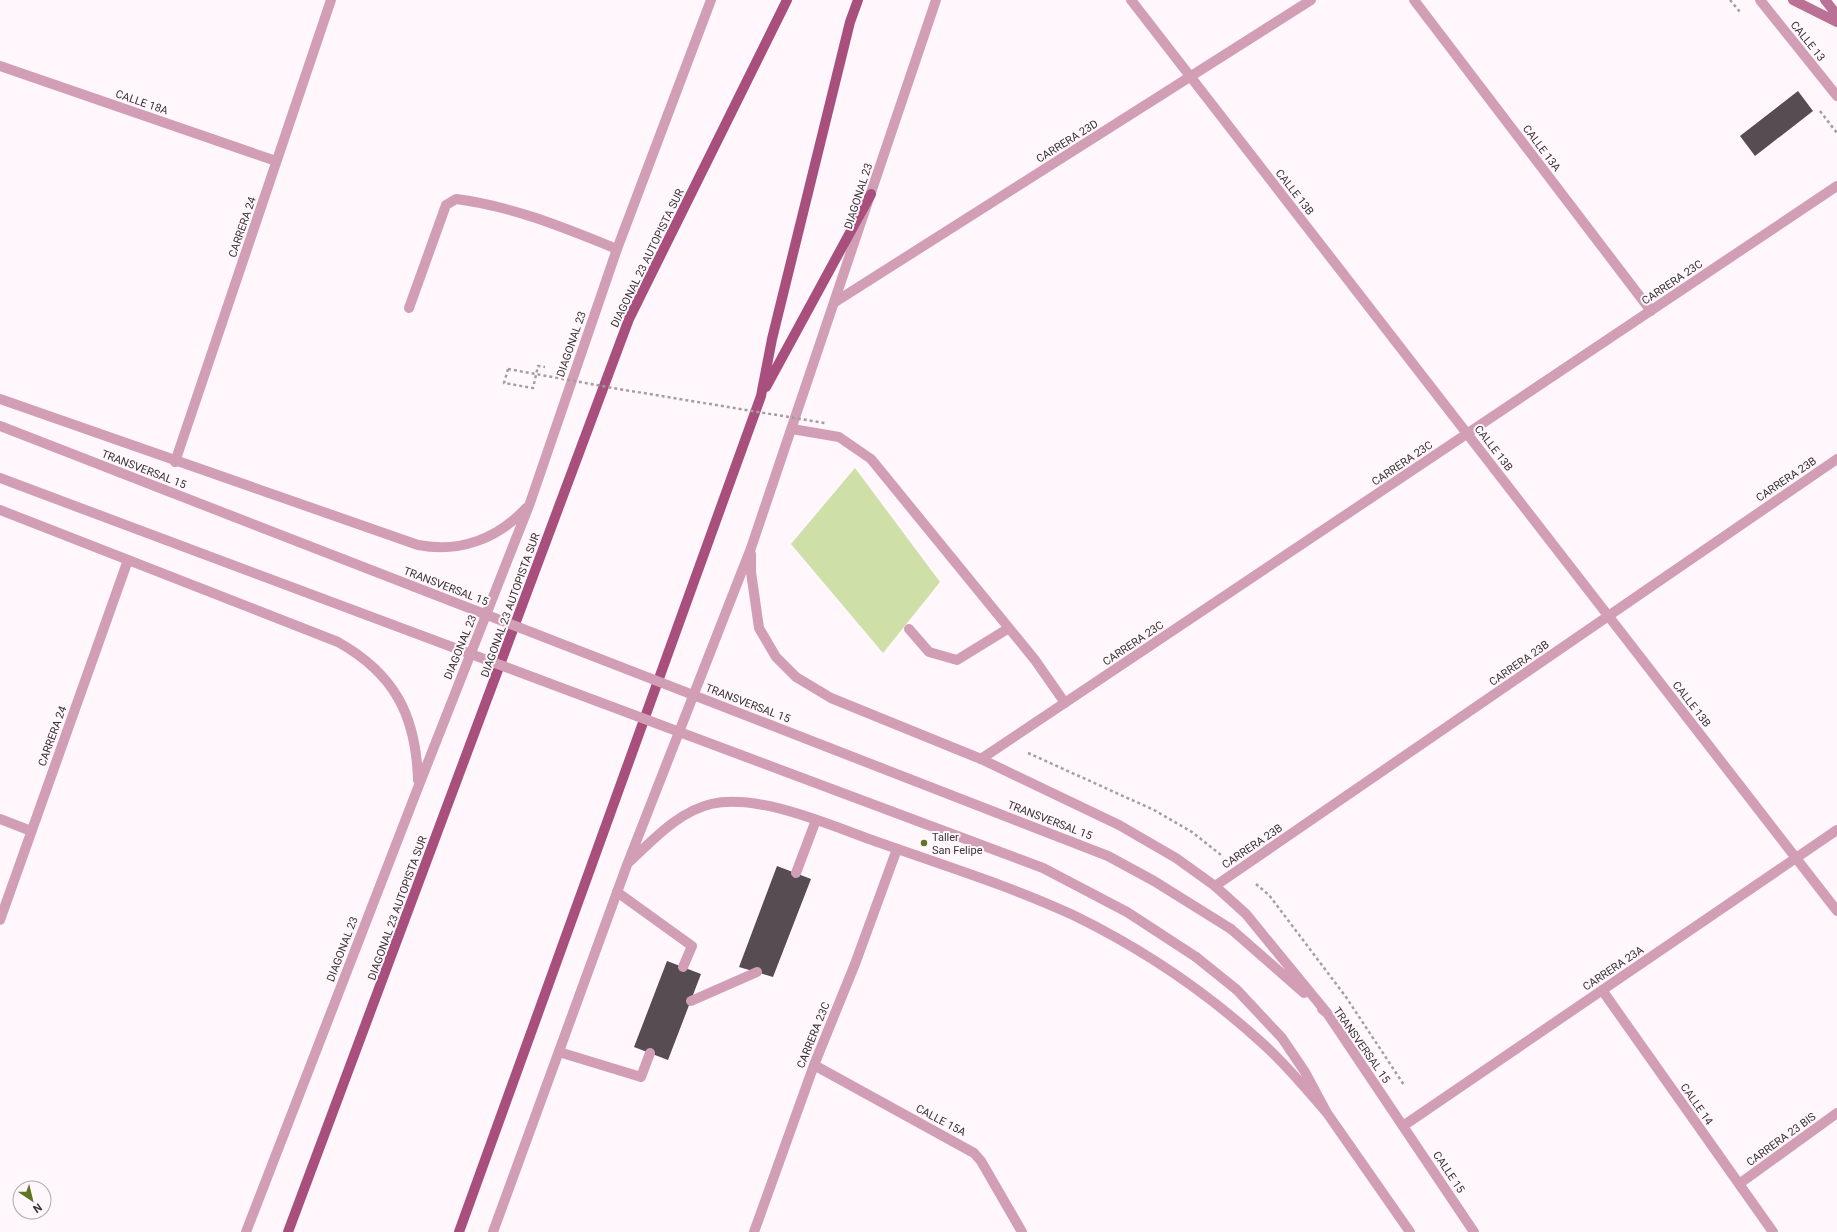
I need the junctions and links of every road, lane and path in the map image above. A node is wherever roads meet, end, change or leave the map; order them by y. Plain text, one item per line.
1 (331, 0) edge
2 (711, 0) edge
3 (787, 0) edge
4 (858, 0) edge
5 (936, 0) edge
6 (1131, 0) edge
7 (1311, 0) edge
8 (1414, 0) edge
9 (1760, 0) edge
10 (1793, 0) edge
11 (1826, 0) edge
12 (1837, 15) edge
13 (1837, 22) edge
14 (0, 66) edge
15 (1190, 76) junction
16 (1837, 96) edge
17 (276, 161) junction
18 (1837, 186) edge
19 (870, 194) junction
20 (617, 249) junction
21 (835, 302) junction
22 (409, 308) dead end
23 (1651, 311) junction
24 (545, 367) dead end
25 (761, 396) junction
26 (0, 399) edge
27 (825, 423) dead end
28 (0, 426) edge
29 (792, 429) junction
30 (1467, 434) junction
31 (1837, 459) edge
32 (175, 462) junction
33 (0, 478) edge
34 (530, 503) junction
35 (0, 510) edge
36 (751, 548) junction
37 (128, 560) junction
38 (1609, 616) junction
39 (1009, 628) junction
40 (909, 629) dead end
41 (1065, 703) junction
42 (981, 759) junction
43 (418, 785) junction
44 (0, 819) edge
45 (816, 820) junction
46 (1837, 830) edge
47 (31, 831) junction
48 (897, 849) junction
49 (1796, 858) junction
50 (627, 865) junction
51 (796, 873) dead end
52 (1215, 886) junction
53 (617, 892) junction
54 (1837, 910) edge
55 (0, 920) edge
56 (683, 967) dead end
57 (757, 972) dead end
58 (1602, 990) junction
59 (691, 1001) dead end
60 (1327, 1013) junction
61 (559, 1052) junction
62 (650, 1053) dead end
63 (814, 1065) junction
64 (1327, 1113) junction
65 (1837, 1113) edge
66 (1403, 1126) junction
67 (1739, 1184) junction
68 (246, 1232) edge
69 (288, 1232) edge
70 (459, 1232) edge
71 (493, 1232) edge
72 (754, 1232) edge
73 (1022, 1232) edge
74 (1410, 1232) edge
75 (1474, 1232) edge
76 (1773, 1232) edge

1 - 17 street, CARRERA 24
2 - 20 street, DIAGONAL 23
3 - 69 main road, DIAGONAL 23 AUTOPISTA SUR
4 - 25 main road
5 - 19 street, DIAGONAL 23
6 - 15 street, CALLE 13B
7 - 15 street, CARRERA 23D
8 - 23 street, CALLE 13A
9 - 16 street, CALLE 13
10 - 13 main road
11 - 12 main road
14 - 17 street, CALLE 18A
15 - 21 street, CARRERA 23D
15 - 30 street, CALLE 13B
17 - 32 street, CARRERA 24
18 - 23 street, CARRERA 23C
19 - 21 street, DIAGONAL 23
19 - 25 main road
20 - 22 street
20 - 34 street, DIAGONAL 23
21 - 29 street, DIAGONAL 23
23 - 30 street, CARRERA 23C
24 - 27 path, bridge
25 - 70 main road
26 - 32 street
28 - 60 street, TRANSVERSAL 15, bridge
29 - 36 street, DIAGONAL 23
29 - 39 street
30 - 38 street, CALLE 13B
30 - 41 street, CARRERA 23C
31 - 38 street, CARRERA 23B
32 - 34 street
33 - 64 street, bridge
34 - 43 street, DIAGONAL 23
35 - 37 street
36 - 42 street
36 - 50 street, DIAGONAL 23
37 - 43 street
37 - 47 street, CARRERA 24
38 - 49 street, CALLE 13B
38 - 52 street, CARRERA 23B
39 - 40 street
39 - 41 street
41 - 42 street, CARRERA 23C
42 - 52 street
43 - 68 street, DIAGONAL 23
44 - 47 street
45 - 48 street
45 - 50 street
45 - 51 street
46 - 49 street, CARRERA 23A
47 - 55 street, CARRERA 24
48 - 63 street, CARRERA 23C
48 - 64 street
49 - 54 street, CALLE 13B
49 - 58 street, CARRERA 23A
50 - 53 street, DIAGONAL 23
52 - 60 street
53 - 56 street
53 - 61 street, DIAGONAL 23
57 - 59 street
58 - 66 street, CARRERA 23A
58 - 67 street, CALLE 14
60 - 66 street, TRANSVERSAL 15
61 - 62 street
61 - 71 street, DIAGONAL 23
63 - 72 street, CARRERA 23C
63 - 73 street, CALLE 15A
64 - 74 street
65 - 67 street, CARRERA 23 BIS
66 - 75 street, CALLE 15
67 - 76 street, CALLE 14

